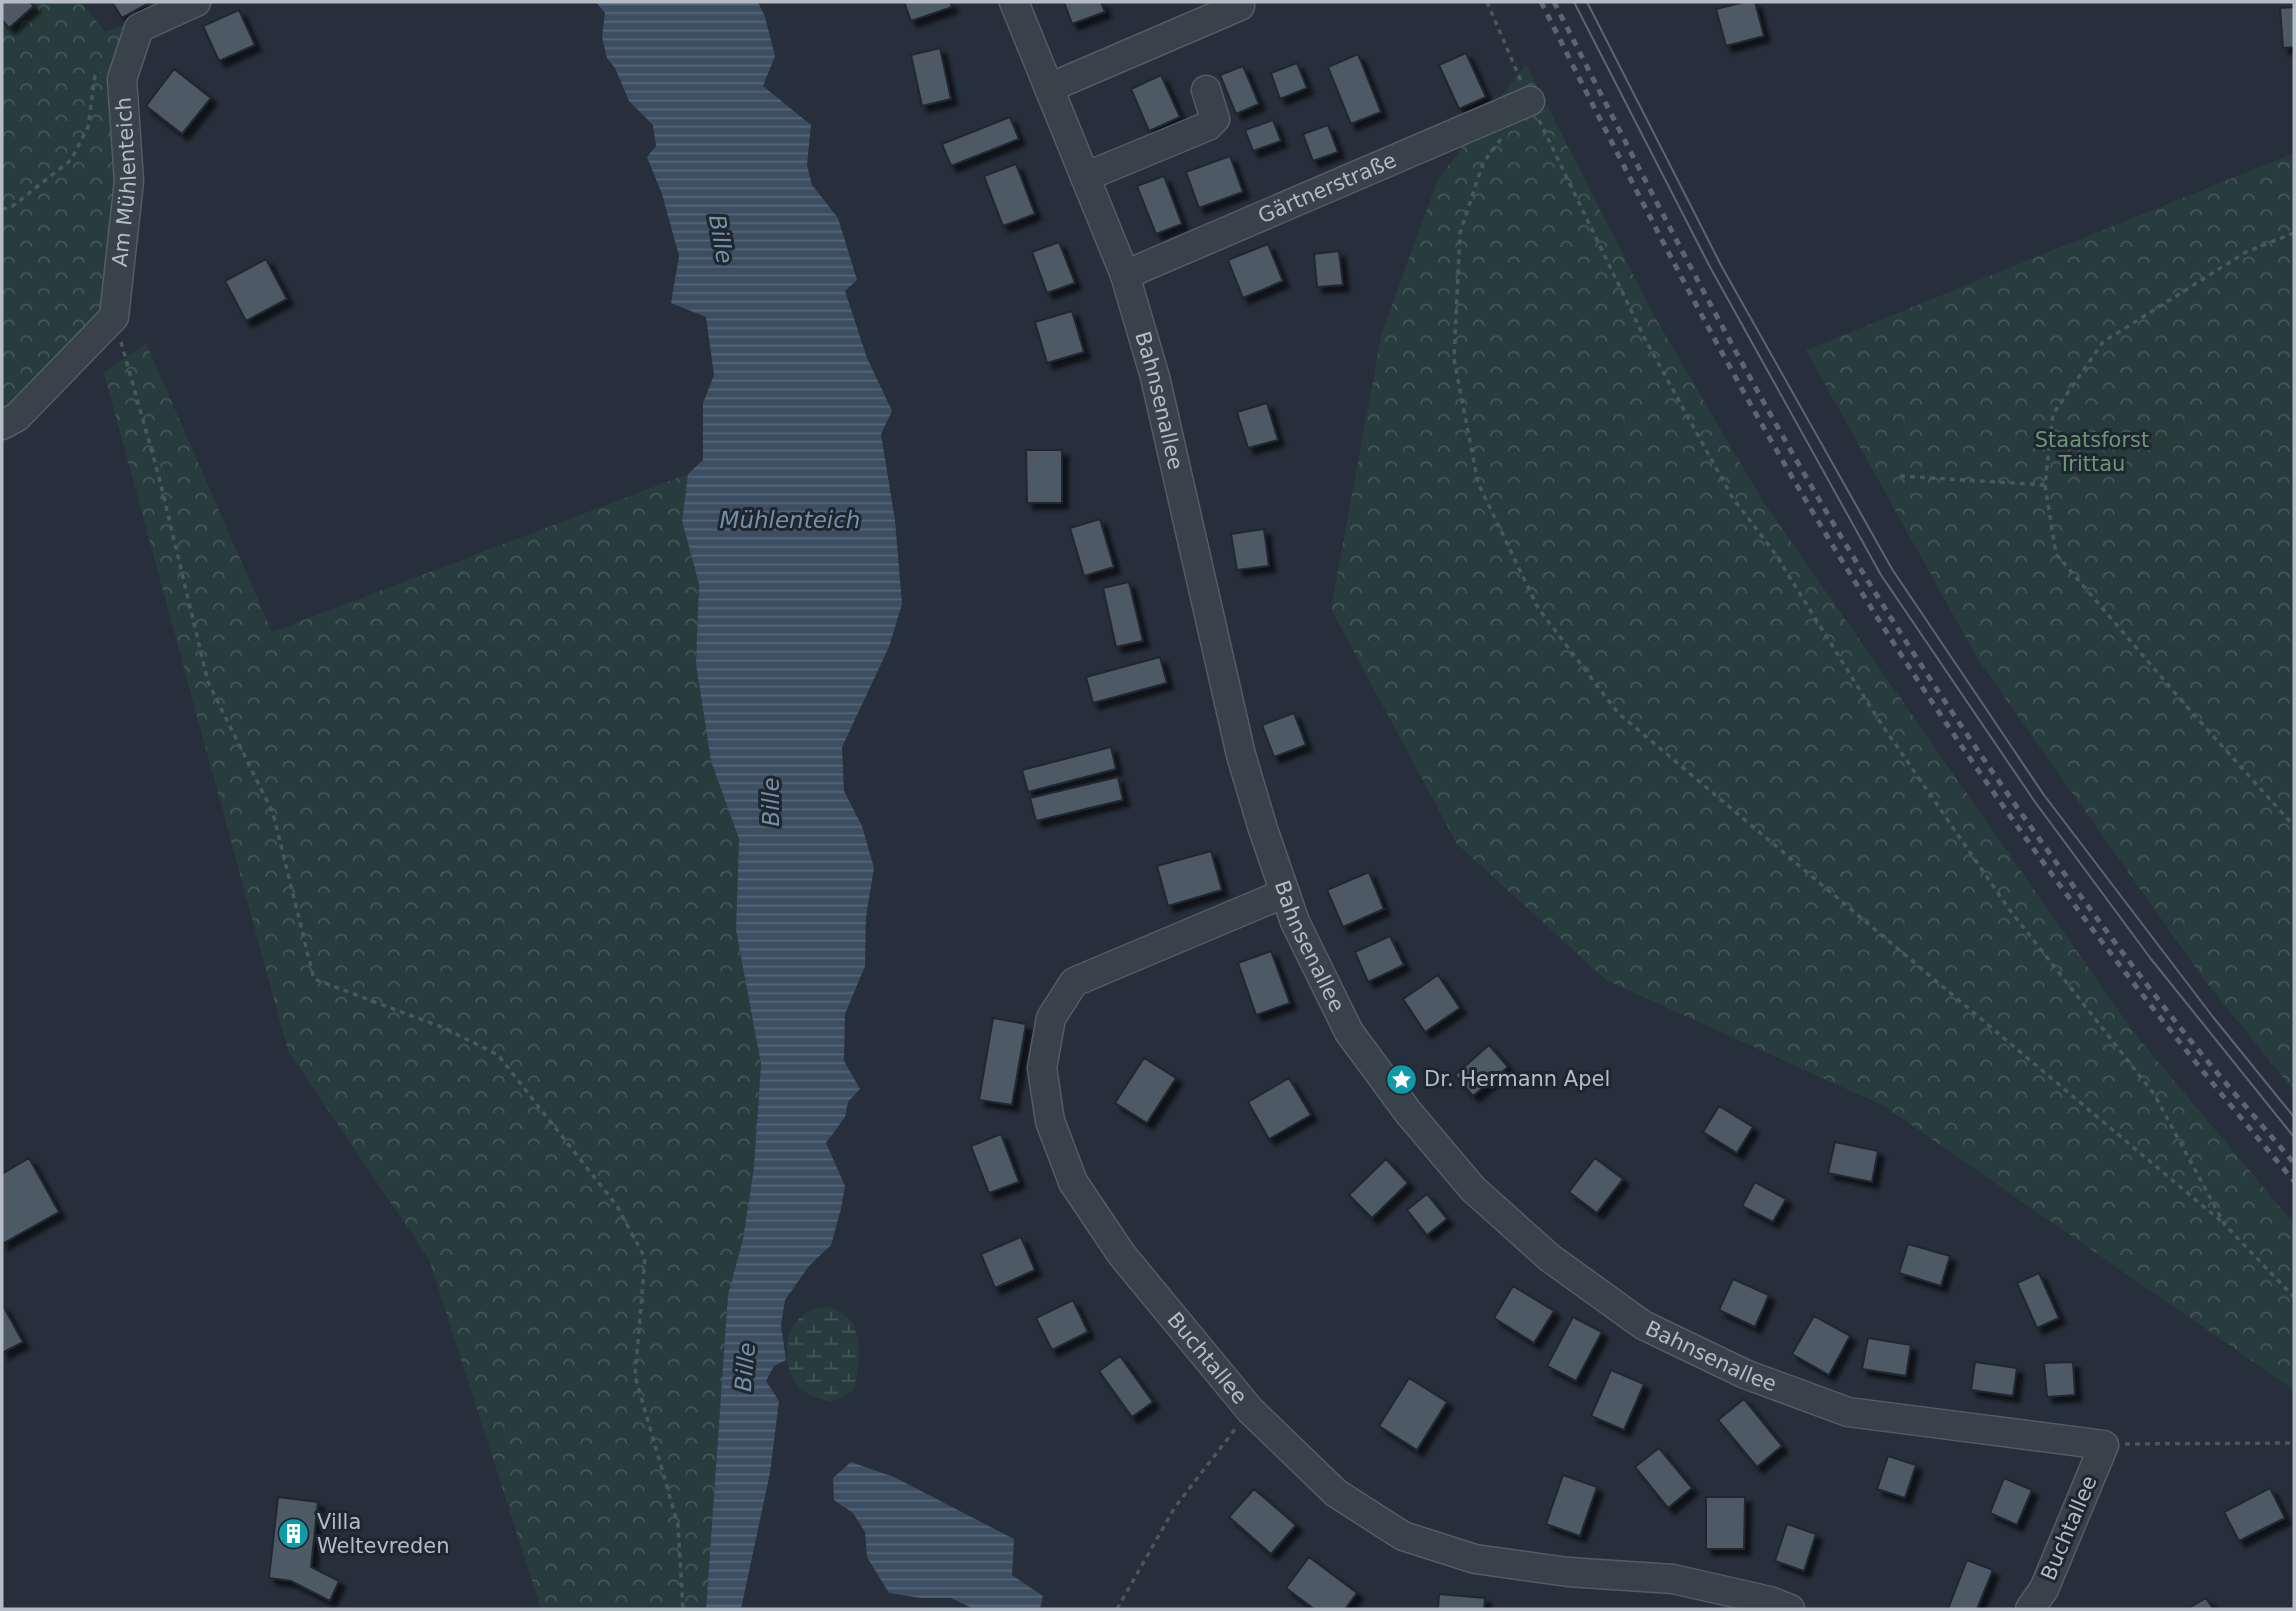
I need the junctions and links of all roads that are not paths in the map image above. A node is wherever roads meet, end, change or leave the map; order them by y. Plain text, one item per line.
1 (196, 2) edge
2 (1014, 2) edge
3 (1240, 6) dead end
4 (1049, 88) junction
5 (1206, 90) dead end
6 (1530, 101) road end
7 (1085, 177) junction
8 (1125, 275) junction
9 (2, 425) edge
10 (1285, 893) junction
11 (2104, 1445) joint
12 (1790, 1609) edge
13 (2030, 1609) edge

1 - 9 street, Am Mühlenteich
2 - 4 street, Bahnsenallee
3 - 4 street
4 - 7 street, Bahnsenallee
5 - 7 street
6 - 8 street, Gärtnerstraße
7 - 8 street, Bahnsenallee
8 - 10 street, Bahnsenallee
10 - 11 street, Bahnsenallee
10 - 12 street, Buchtallee
11 - 13 street, Buchtallee

